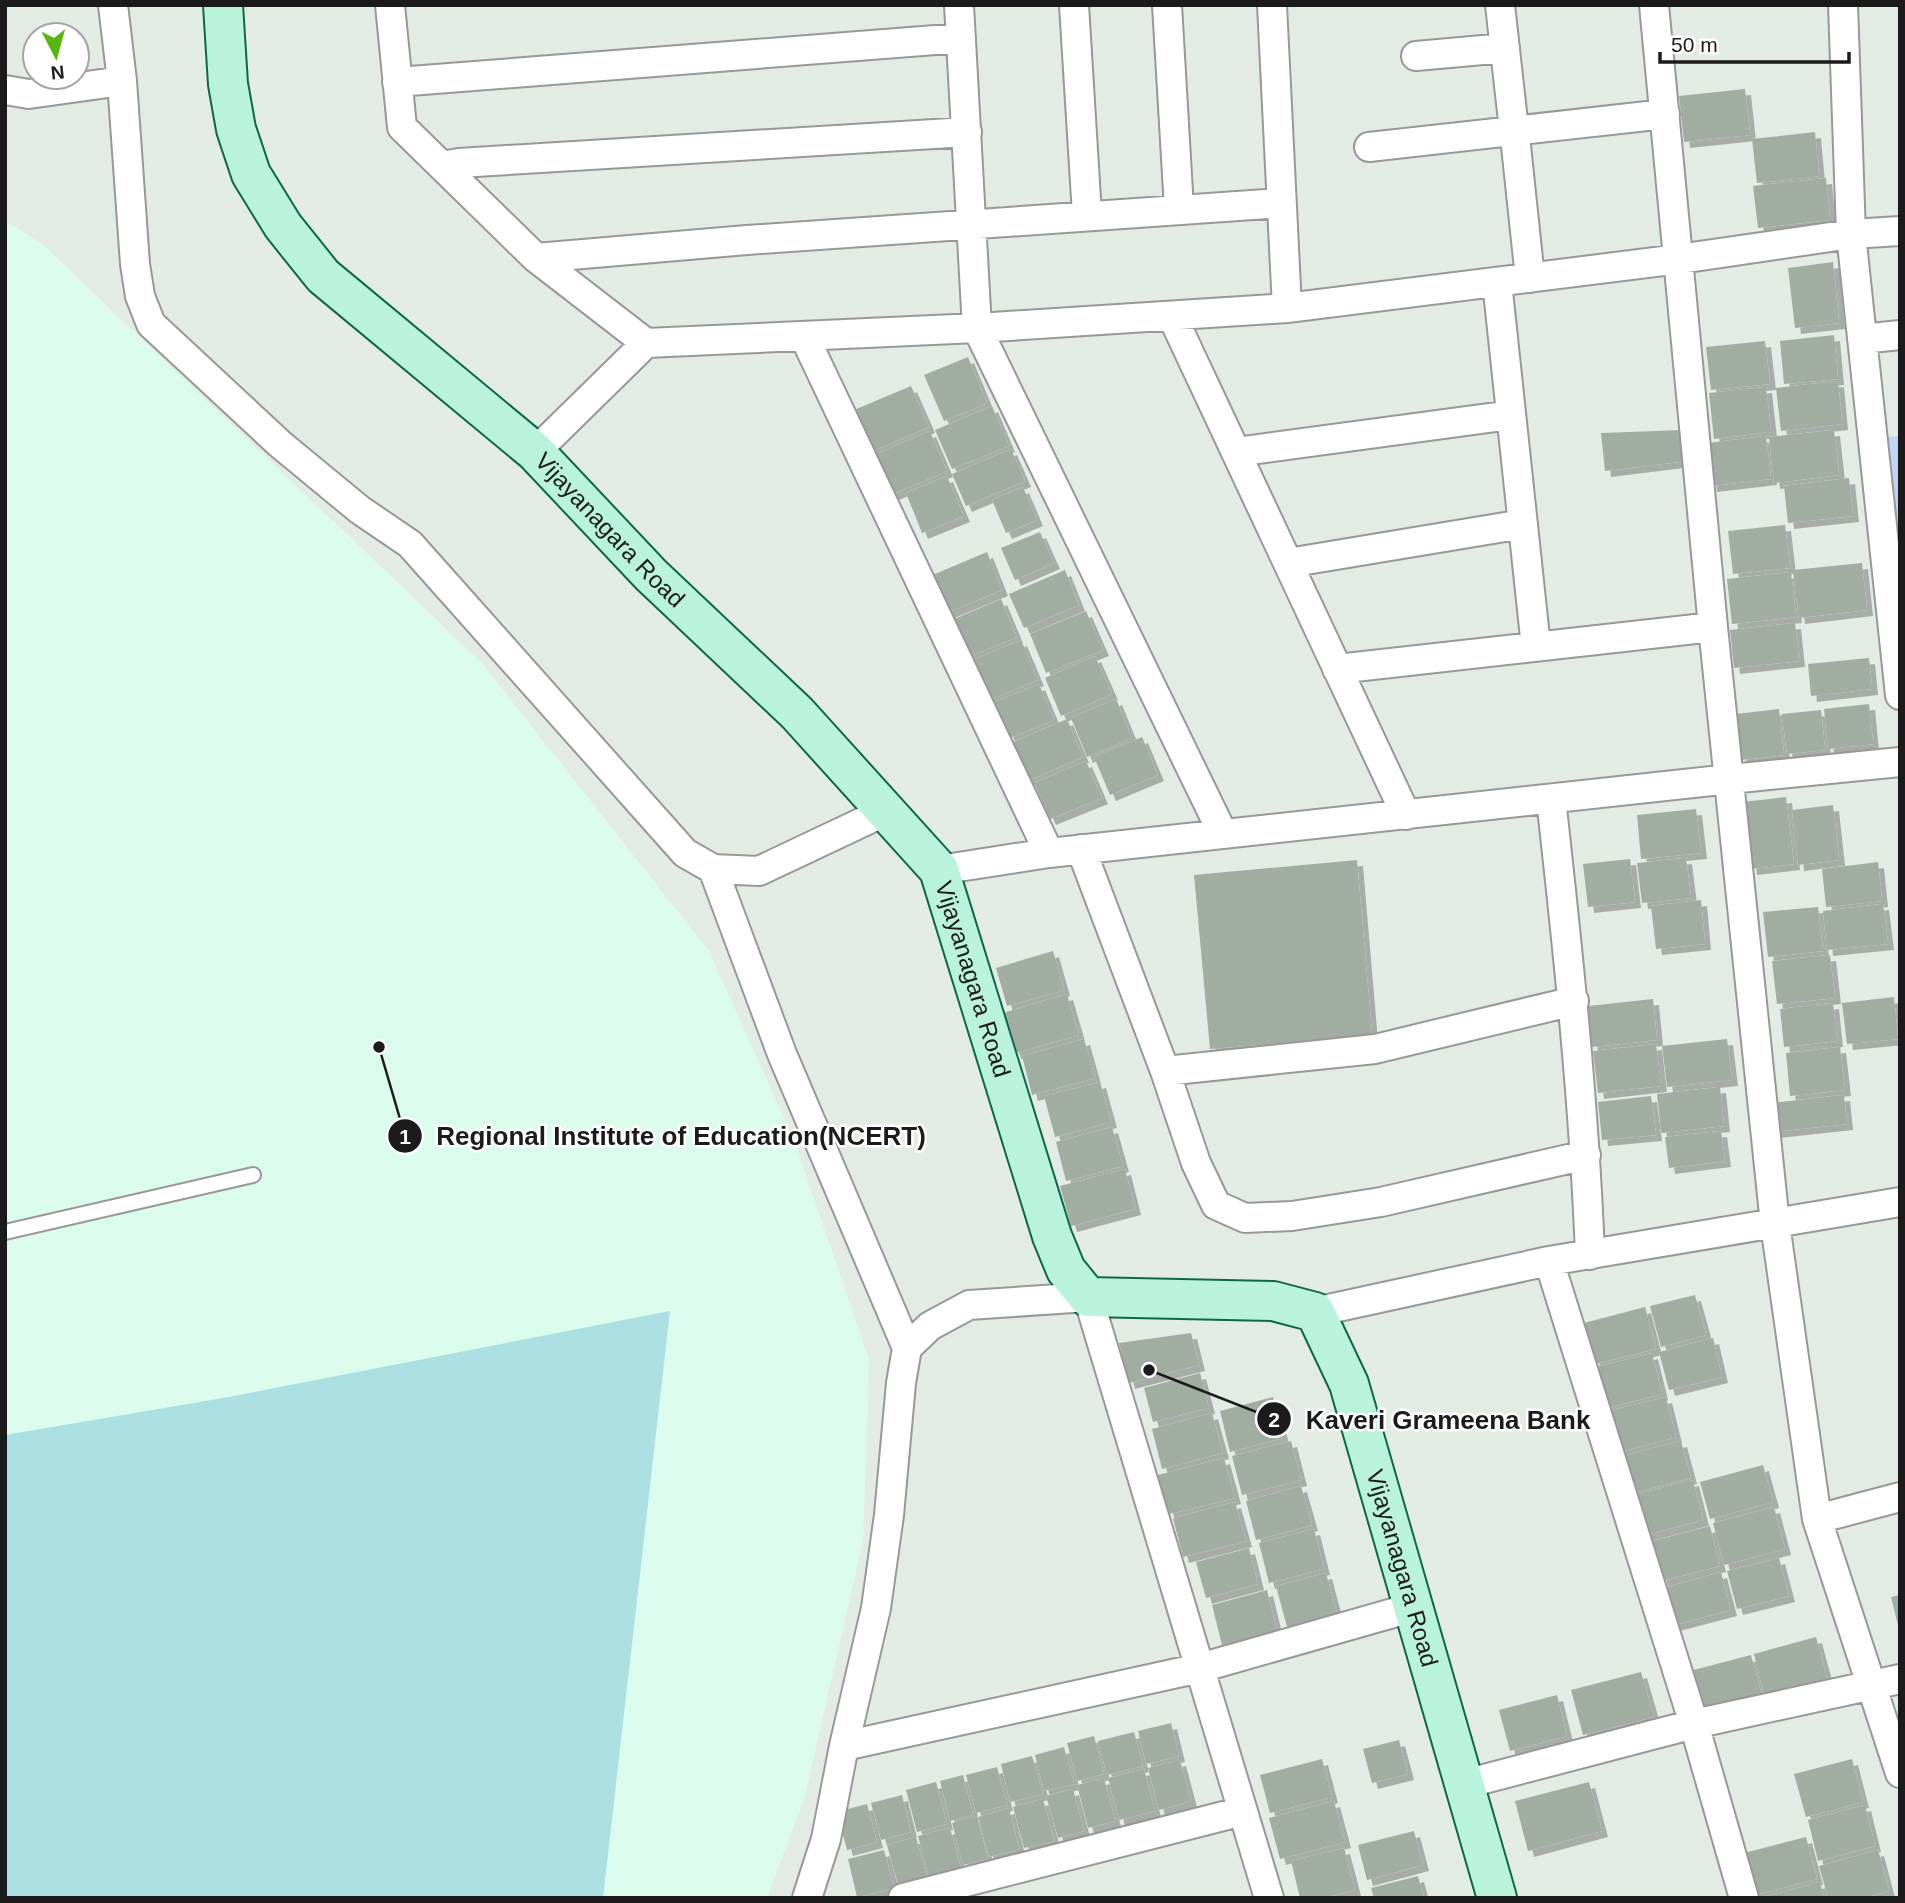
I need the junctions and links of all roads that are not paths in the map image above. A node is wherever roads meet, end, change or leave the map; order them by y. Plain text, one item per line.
1 (113, 5) edge
2 (223, 5) edge
3 (390, 5) edge
4 (959, 5) edge
5 (1074, 5) edge
6 (1167, 5) edge
7 (1272, 5) edge
8 (1500, 5) edge
9 (1654, 5) edge
10 (1843, 5) edge
11 (961, 38) junction
12 (1505, 48) junction
13 (1416, 56) dead end
14 (122, 81) junction
15 (397, 82) junction
16 (5, 90) edge
17 (1665, 114) junction
18 (967, 132) junction
19 (1515, 138) junction
20 (1369, 147) dead end
21 (442, 166) junction
22 (1281, 203) junction
23 (1179, 209) junction
24 (1087, 215) junction
25 (972, 224) junction
26 (1900, 231) edge
27 (1851, 234) junction
28 (536, 258) junction
29 (1679, 259) junction
30 (1530, 278) junction
31 (1497, 282) junction
32 (1287, 308) junction
33 (1173, 317) junction
34 (977, 328) junction
35 (1900, 335) edge
36 (804, 336) junction
37 (1862, 339) junction
38 (646, 343) junction
39 (1511, 415) junction
40 (535, 452) junction
41 (1236, 452) junction
42 (1523, 524) junction
43 (1288, 563) junction
44 (1713, 627) junction
45 (1536, 647) junction
46 (1337, 669) junction
47 (1900, 695) edge
48 (1900, 762) edge
49 (1730, 779) junction
50 (1550, 799) junction
51 (886, 811) junction
52 (1406, 815) junction
53 (1223, 834) junction
54 (1081, 849) junction
55 (1049, 853) junction
56 (713, 869) junction
57 (939, 870) junction
58 (1574, 1000) junction
59 (1165, 1071) junction
60 (1586, 1155) junction
61 (253, 1175) dead end
62 (1900, 1202) edge
63 (1775, 1224) junction
64 (5, 1232) edge
65 (1590, 1255) junction
66 (1549, 1261) junction
67 (1088, 1297) junction
68 (1315, 1312) junction
69 (907, 1348) junction
70 (1900, 1497) edge
71 (1817, 1519) junction
72 (1413, 1607) junction
73 (1200, 1668) junction
74 (1900, 1679) edge
75 (1871, 1686) junction
76 (1694, 1724) junction
77 (844, 1746) junction
78 (1900, 1773) edge
79 (1465, 1784) junction
80 (1243, 1811) junction
81 (807, 1898) edge
82 (903, 1898) edge
83 (1269, 1898) edge
84 (1497, 1898) edge
85 (1744, 1898) edge

1 - 14 street
2 - 40 street, Vijayanagara Road
3 - 15 street
4 - 11 street
5 - 24 street
6 - 23 street
7 - 22 street
8 - 12 street
9 - 17 street
10 - 27 street
11 - 15 street
11 - 18 street
12 - 13 street
12 - 19 street
14 - 16 street
14 - 56 street
15 - 21 street
17 - 19 street
17 - 29 street
18 - 21 street
18 - 25 street
19 - 20 street
19 - 30 street
21 - 28 street
22 - 23 street
22 - 32 street
23 - 24 street
24 - 25 street
25 - 28 street
25 - 34 street
26 - 27 street
27 - 29 street
27 - 37 street
28 - 38 street
29 - 30 street
29 - 44 street
30 - 31 street
31 - 32 street
31 - 39 street
32 - 33 street
33 - 34 street
33 - 41 street
34 - 36 street
34 - 53 street
35 - 37 street
36 - 38 street
36 - 55 street
37 - 47 street
38 - 40 street
39 - 41 street
39 - 42 street
40 - 51 street, Vijayanagara Road
41 - 43 street
42 - 43 street
42 - 45 street
43 - 46 street
44 - 45 street
44 - 49 street
45 - 46 street
46 - 52 street
48 - 49 street
49 - 50 street
49 - 63 street
50 - 52 street
50 - 58 street
51 - 56 street
51 - 57 street, Vijayanagara Road
52 - 53 street
53 - 54 street
54 - 55 street
54 - 59 street
55 - 57 street
56 - 69 street
57 - 67 street, Vijayanagara Road
58 - 59 street
58 - 60 street
59 - 60 street
60 - 65 street
61 - 64 lane
62 - 63 street
63 - 65 street
63 - 71 street
65 - 66 street
66 - 68 street
66 - 76 street
67 - 68 street
67 - 69 street
67 - 73 street
68 - 72 street, Vijayanagara Road
69 - 77 street
70 - 71 street
71 - 75 street
72 - 73 street
72 - 79 street, Vijayanagara Road
73 - 77 street
73 - 80 street
74 - 75 street
75 - 76 street
75 - 78 street
76 - 79 street
76 - 85 street
77 - 81 street
79 - 84 street, Vijayanagara Road
80 - 82 street
80 - 83 street

